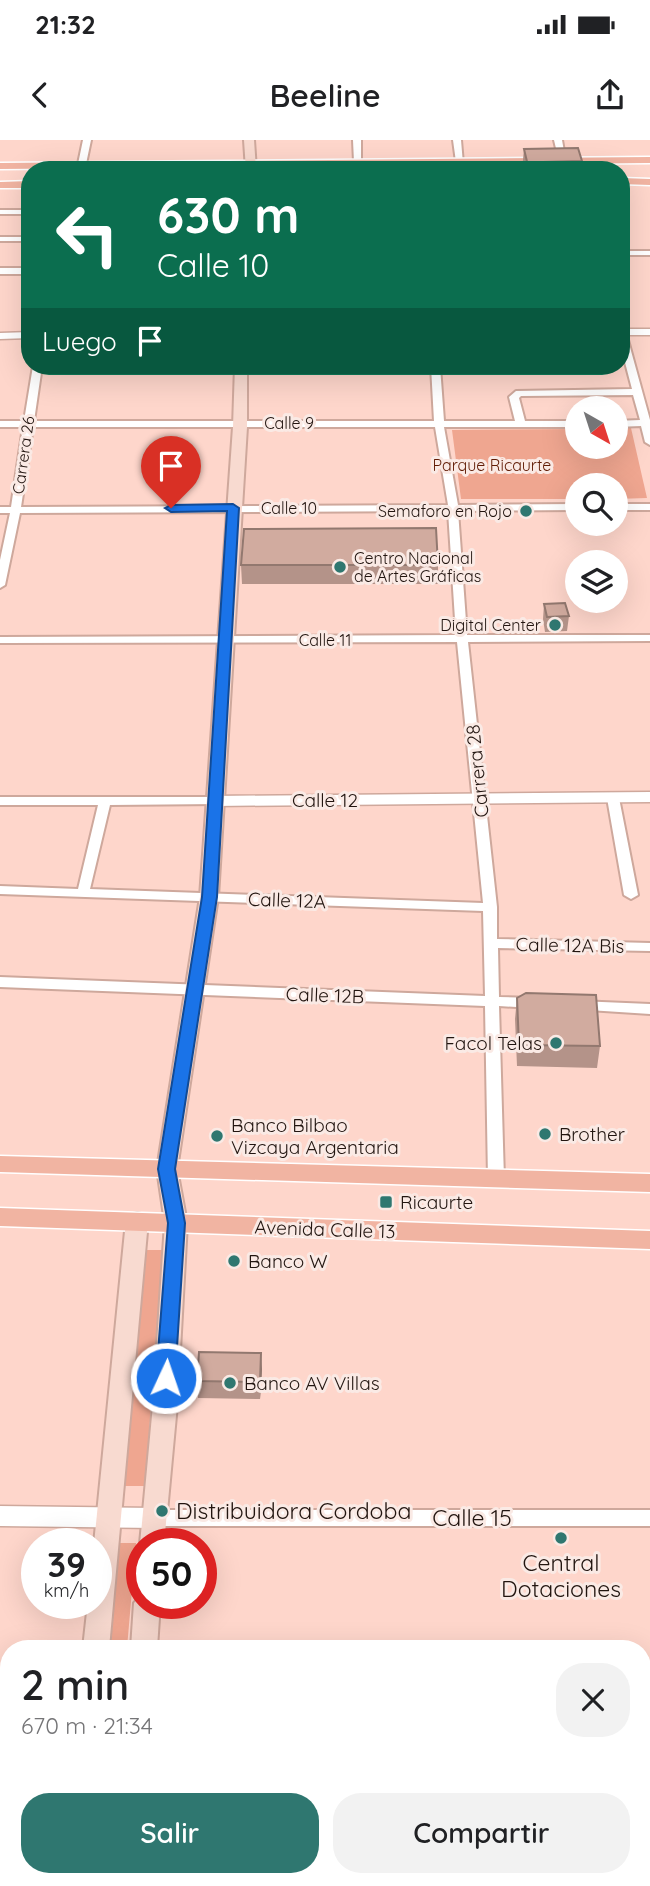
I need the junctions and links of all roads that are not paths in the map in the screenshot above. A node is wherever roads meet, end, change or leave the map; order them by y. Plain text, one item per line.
1 (87, 140) edge
2 (249, 140) edge
3 (257, 140) edge
4 (357, 140) edge
5 (457, 140) edge
6 (558, 140) edge
7 (650, 155) edge
8 (650, 160) edge
9 (83, 161) edge
10 (250, 161) edge
11 (253, 161) edge
12 (358, 161) edge
13 (460, 161) edge
14 (563, 161) joint
15 (623, 161) junction
16 (21, 165) edge
17 (0, 166) edge
18 (630, 182) edge
19 (650, 183) edge
20 (21, 184) edge
21 (0, 185) edge
22 (0, 212) edge
23 (21, 212) edge
24 (0, 239) edge
25 (21, 239) edge
26 (630, 253) edge
27 (650, 253) edge
28 (0, 271) edge
29 (21, 271) edge
30 (630, 331) edge
31 (650, 332) edge
32 (21, 335) edge
33 (0, 336) edge
34 (630, 362) edge
35 (35, 375) edge
36 (241, 375) edge
37 (436, 375) edge
38 (638, 392) junction
39 (240, 423) junction
40 (0, 424) edge
41 (27, 424) junction
42 (439, 424) junction
43 (521, 424) junction
44 (565, 424) edge
45 (628, 424) edge
46 (648, 424) edge
47 (650, 442) edge
48 (650, 506) edge
49 (453, 507) junction
50 (565, 507) edge
51 (628, 507) edge
52 (233, 508) junction
53 (16, 509) junction
54 (0, 510) edge
55 (0, 586) edge
56 (650, 638) edge
57 (0, 640) edge
58 (462, 640) junction
59 (225, 641) junction
60 (650, 797) edge
61 (613, 798) junction
62 (105, 800) junction
63 (480, 800) junction
64 (0, 801) edge
65 (215, 801) junction
66 (0, 890) edge
67 (83, 893) junction
68 (631, 895) dead end
69 (209, 897) junction
70 (490, 907) junction
71 (490, 943) junction
72 (650, 947) edge
73 (0, 982) edge
74 (195, 990) junction
75 (493, 1002) junction
76 (650, 1009) edge
77 (0, 1164) edge
78 (167, 1169) junction
79 (496, 1179) junction
80 (650, 1183) edge
81 (0, 1217) edge
82 (137, 1222) junction
83 (176, 1223) junction
84 (650, 1240) edge
85 (0, 1516) edge
86 (110, 1517) junction
87 (154, 1518) junction
88 (650, 1518) edge
89 (153, 1528) edge
90 (146, 1619) edge
91 (97, 1640) edge
92 (145, 1640) edge

1 - 9 street
2 - 10 main road
3 - 11 main road
4 - 12 street
5 - 13 street
6 - 14 street
7 - 15 main road
8 - 15 main road
14 - 15 main road
16 - 17 main road
18 - 19 main road
20 - 21 main road
22 - 23 street
24 - 25 street
26 - 27 street
28 - 29 street
30 - 31 street
32 - 33 street
34 - 38 street
35 - 41 street, Carrera 26
36 - 39 main road
37 - 42 street, Carrera 28
38 - 43 street
38 - 46 street
39 - 41 street, Calle 9
39 - 42 street, Calle 9
39 - 52 main road
40 - 41 street, Calle 9
41 - 53 street, Carrera 26
42 - 43 street, Calle 9
42 - 49 street, Carrera 28
43 - 44 street, Calle 9
45 - 46 street
46 - 47 street
48 - 51 street
49 - 50 street, Calle 10
49 - 52 street, Calle 10
49 - 58 street, Carrera 28
52 - 53 street, Calle 10
52 - 59 main road
53 - 54 street, Calle 10
53 - 55 street, Carrera 26
56 - 58 street, Calle 11
57 - 59 street, Calle 11
58 - 59 street, Calle 11
58 - 63 street, Carrera 28
59 - 65 main road
60 - 61 street, Calle 12
61 - 63 street, Calle 12
61 - 68 street
62 - 64 street, Calle 12
62 - 65 street, Calle 12
62 - 67 street
63 - 65 street, Calle 12
63 - 70 street, Carrera 28
65 - 69 main road
66 - 67 street, Calle 12A
67 - 69 street, Calle 12A
69 - 70 street, Calle 12A
69 - 74 main road
70 - 71 street, Carrera 28
71 - 72 street, Calle 12A Bis
71 - 75 street, Carrera 28
73 - 74 street, Calle 12B
74 - 75 street, Calle 12B
74 - 78 main road
75 - 76 street, Calle 12B
75 - 79 street, Carrera 28
77 - 78 main road
78 - 79 main road
78 - 83 main road
79 - 80 main road
81 - 82 main road, Avenida Calle 13
82 - 83 main road, Avenida Calle 13
82 - 86 main road
83 - 84 main road, Avenida Calle 13
83 - 87 main road
85 - 86 street, Calle 15
86 - 87 street, Calle 15
86 - 91 main road
87 - 88 street, Calle 15
87 - 89 main road
90 - 92 main road

